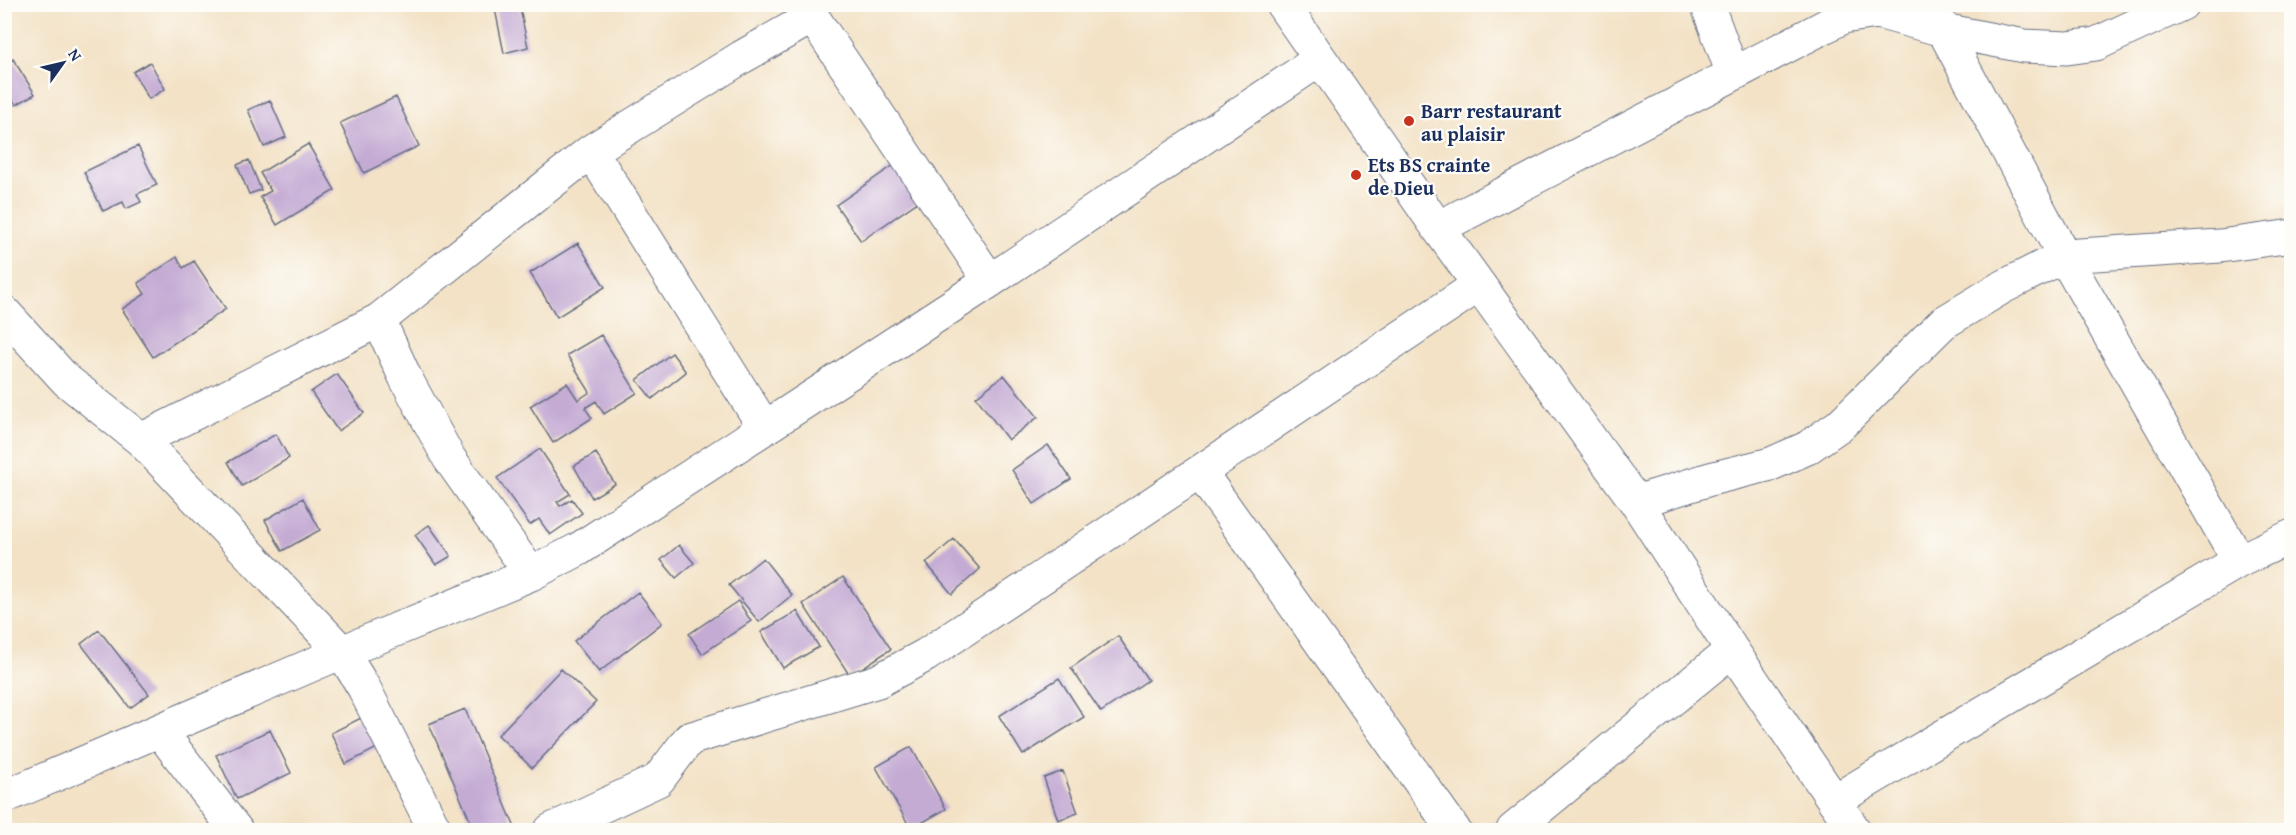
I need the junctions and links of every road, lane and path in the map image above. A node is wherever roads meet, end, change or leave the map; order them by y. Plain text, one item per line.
1 (1282, 4) edge
2 (1707, 4) edge
3 (2182, 4) edge
4 (808, 11) edge
5 (1937, 17) edge
6 (1319, 60) junction
7 (1733, 74) junction
8 (591, 151) junction
9 (1438, 228) junction
10 (2292, 236) edge
11 (2064, 256) junction
12 (990, 281) junction
13 (1479, 285) junction
14 (4, 312) edge
15 (379, 320) junction
16 (765, 428) junction
17 (141, 440) junction
18 (1200, 472) junction
19 (1636, 502) junction
20 (2292, 536) edge
21 (2240, 561) junction
22 (531, 574) junction
23 (1732, 650) junction
24 (342, 652) junction
25 (160, 731) junction
26 (4, 797) edge
27 (1833, 801) junction
28 (236, 831) edge
29 (435, 831) edge
30 (551, 831) edge
31 (1454, 831) edge
32 (1513, 831) edge
33 (1854, 831) edge

1 - 6 street
2 - 7 street
3 - 5 street
4 - 8 street
4 - 12 street
5 - 7 street
5 - 11 street
6 - 9 street
6 - 12 street
7 - 9 street
8 - 15 street
8 - 16 street
9 - 13 street
10 - 11 street
11 - 19 street
11 - 21 street
12 - 16 street
13 - 18 street
13 - 19 street
14 - 17 street
15 - 17 street
15 - 22 street
16 - 22 street
17 - 24 street
18 - 30 street
18 - 31 street
19 - 23 street
20 - 21 street
21 - 27 street
22 - 24 street
23 - 27 street
23 - 32 street
24 - 25 street
24 - 29 street
25 - 26 street
25 - 28 street
27 - 33 street

